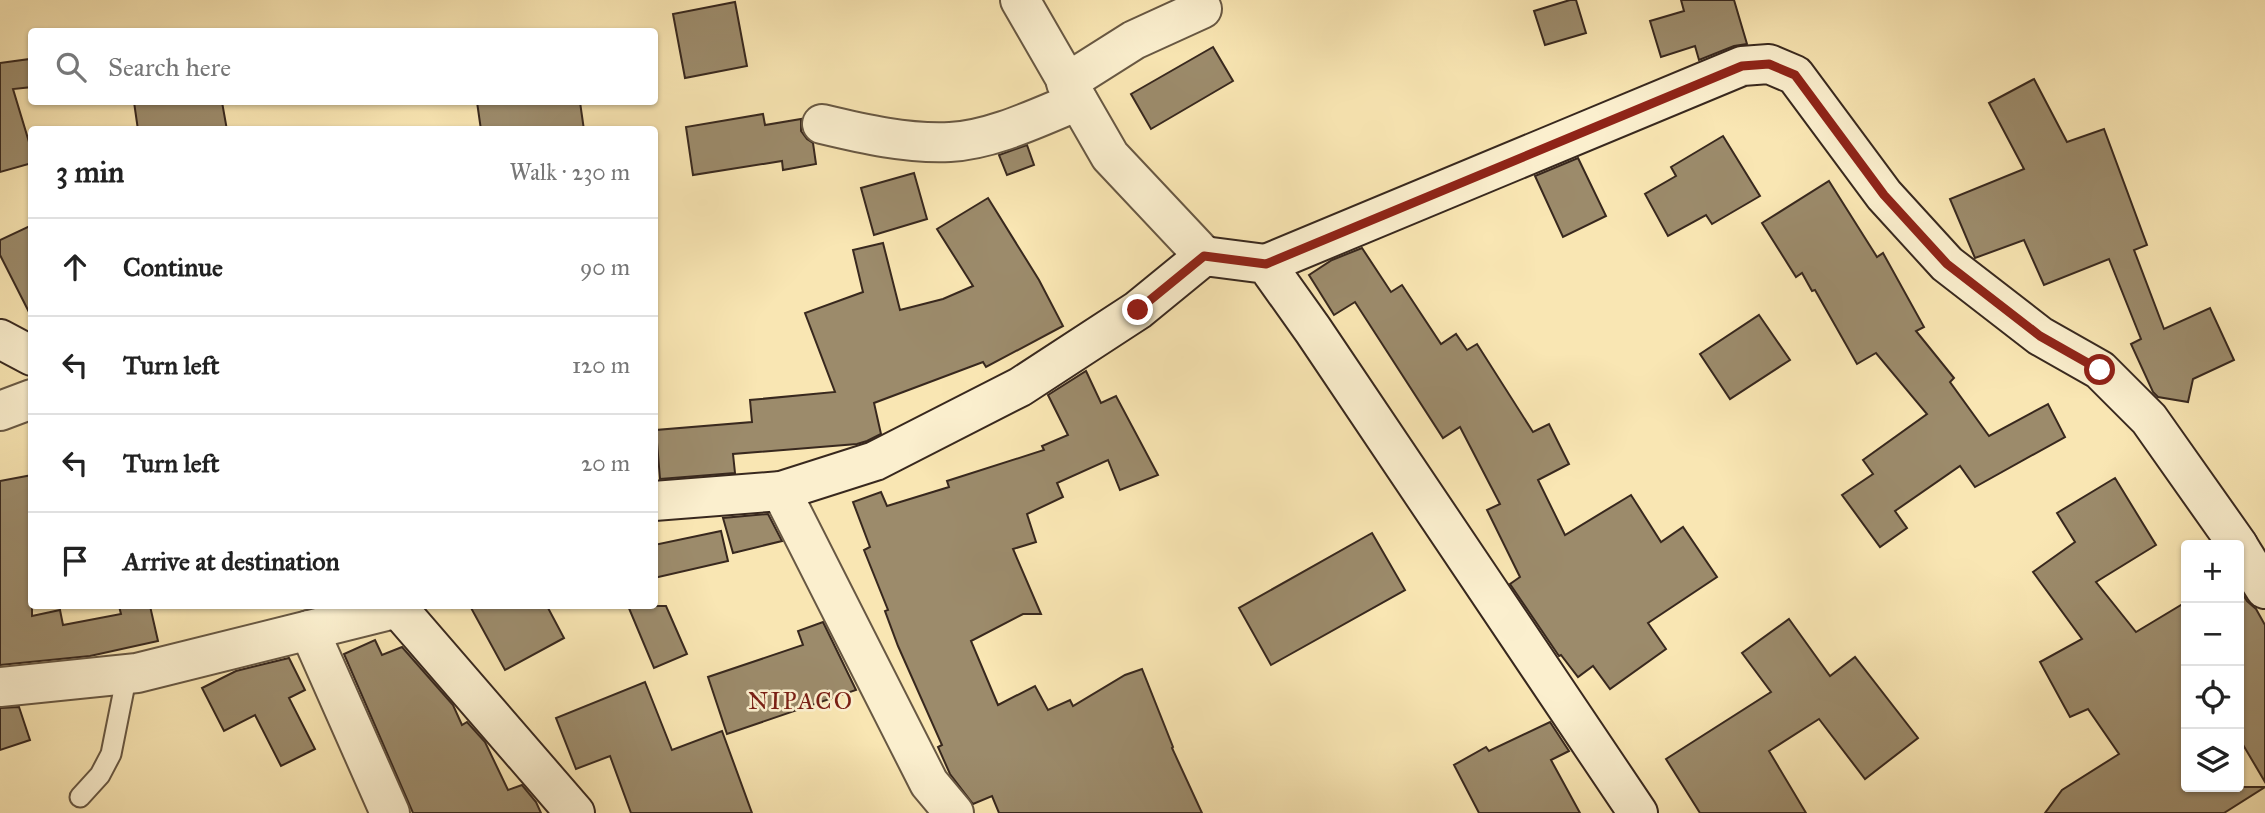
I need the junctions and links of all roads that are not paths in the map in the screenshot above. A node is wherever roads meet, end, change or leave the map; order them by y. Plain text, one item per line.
1 (1020, 0) edge
2 (1202, 9) dead end
3 (1072, 92) junction
4 (822, 124) dead end
5 (1204, 256) junction
6 (1266, 264) junction
7 (28, 333) edge
8 (0, 339) edge
9 (28, 354) edge
10 (28, 400) edge
11 (0, 411) edge
12 (781, 491) junction
13 (658, 501) edge
14 (2234, 540) edge
15 (2244, 556) edge
16 (2265, 589) edge
17 (389, 609) edge
18 (399, 609) edge
19 (309, 630) junction
20 (127, 674) junction
21 (0, 687) edge
22 (80, 797) dead end
23 (390, 813) edge
24 (575, 813) edge
25 (954, 813) edge
26 (1638, 813) edge

1 - 3 street
2 - 3 street
3 - 4 street
3 - 5 street
5 - 6 street
5 - 12 street
6 - 14 street
6 - 26 street
7 - 8 street
8 - 9 street
10 - 11 street
12 - 13 street
12 - 25 street
15 - 16 street
17 - 19 street
18 - 24 street
19 - 20 street
19 - 23 street
20 - 21 street
20 - 22 lane

